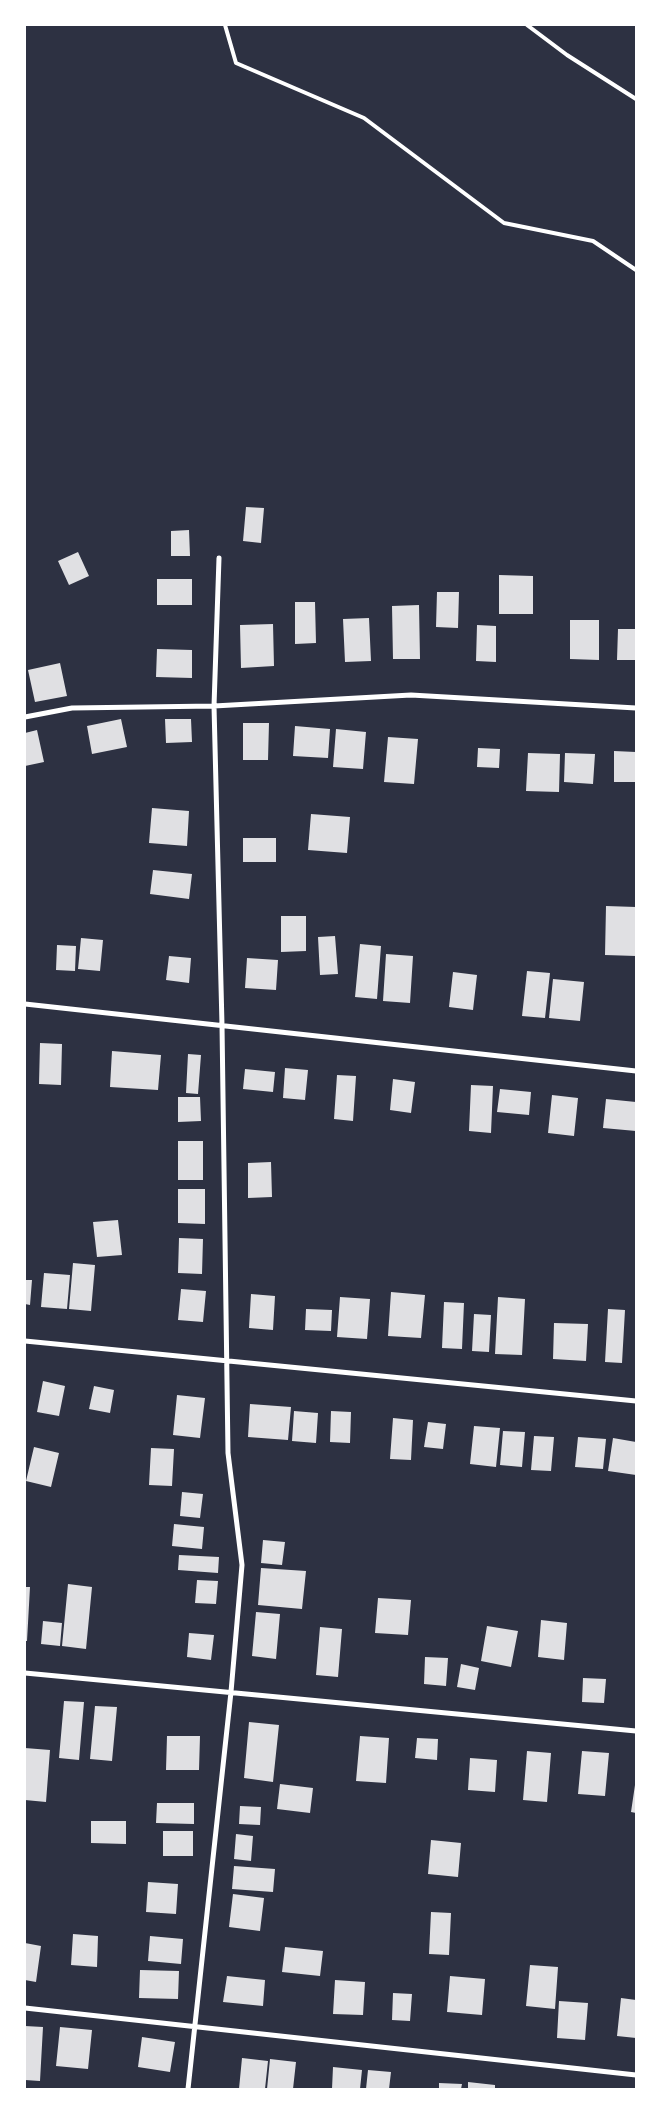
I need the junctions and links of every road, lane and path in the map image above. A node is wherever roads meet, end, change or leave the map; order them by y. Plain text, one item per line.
1 (225, 25) edge
2 (527, 25) edge
3 (636, 99) edge
4 (636, 270) edge
5 (219, 558) dead end
6 (214, 706) junction
7 (636, 708) edge
8 (25, 717) edge
9 (25, 1004) edge
10 (222, 1026) junction
11 (636, 1072) edge
12 (25, 1341) edge
13 (227, 1361) junction
14 (636, 1401) edge
15 (25, 1673) edge
16 (232, 1692) junction
17 (636, 1731) edge
18 (25, 2008) edge
19 (196, 2026) junction
20 (636, 2075) edge
21 (188, 2089) edge

1 - 4 lane
2 - 3 lane
5 - 6 street
6 - 7 street
6 - 8 street
6 - 10 street
9 - 10 street
10 - 11 street
10 - 13 street
12 - 13 street
13 - 14 street
13 - 16 street
15 - 16 street
16 - 17 street
16 - 19 street
18 - 19 street
19 - 20 street
19 - 21 street

